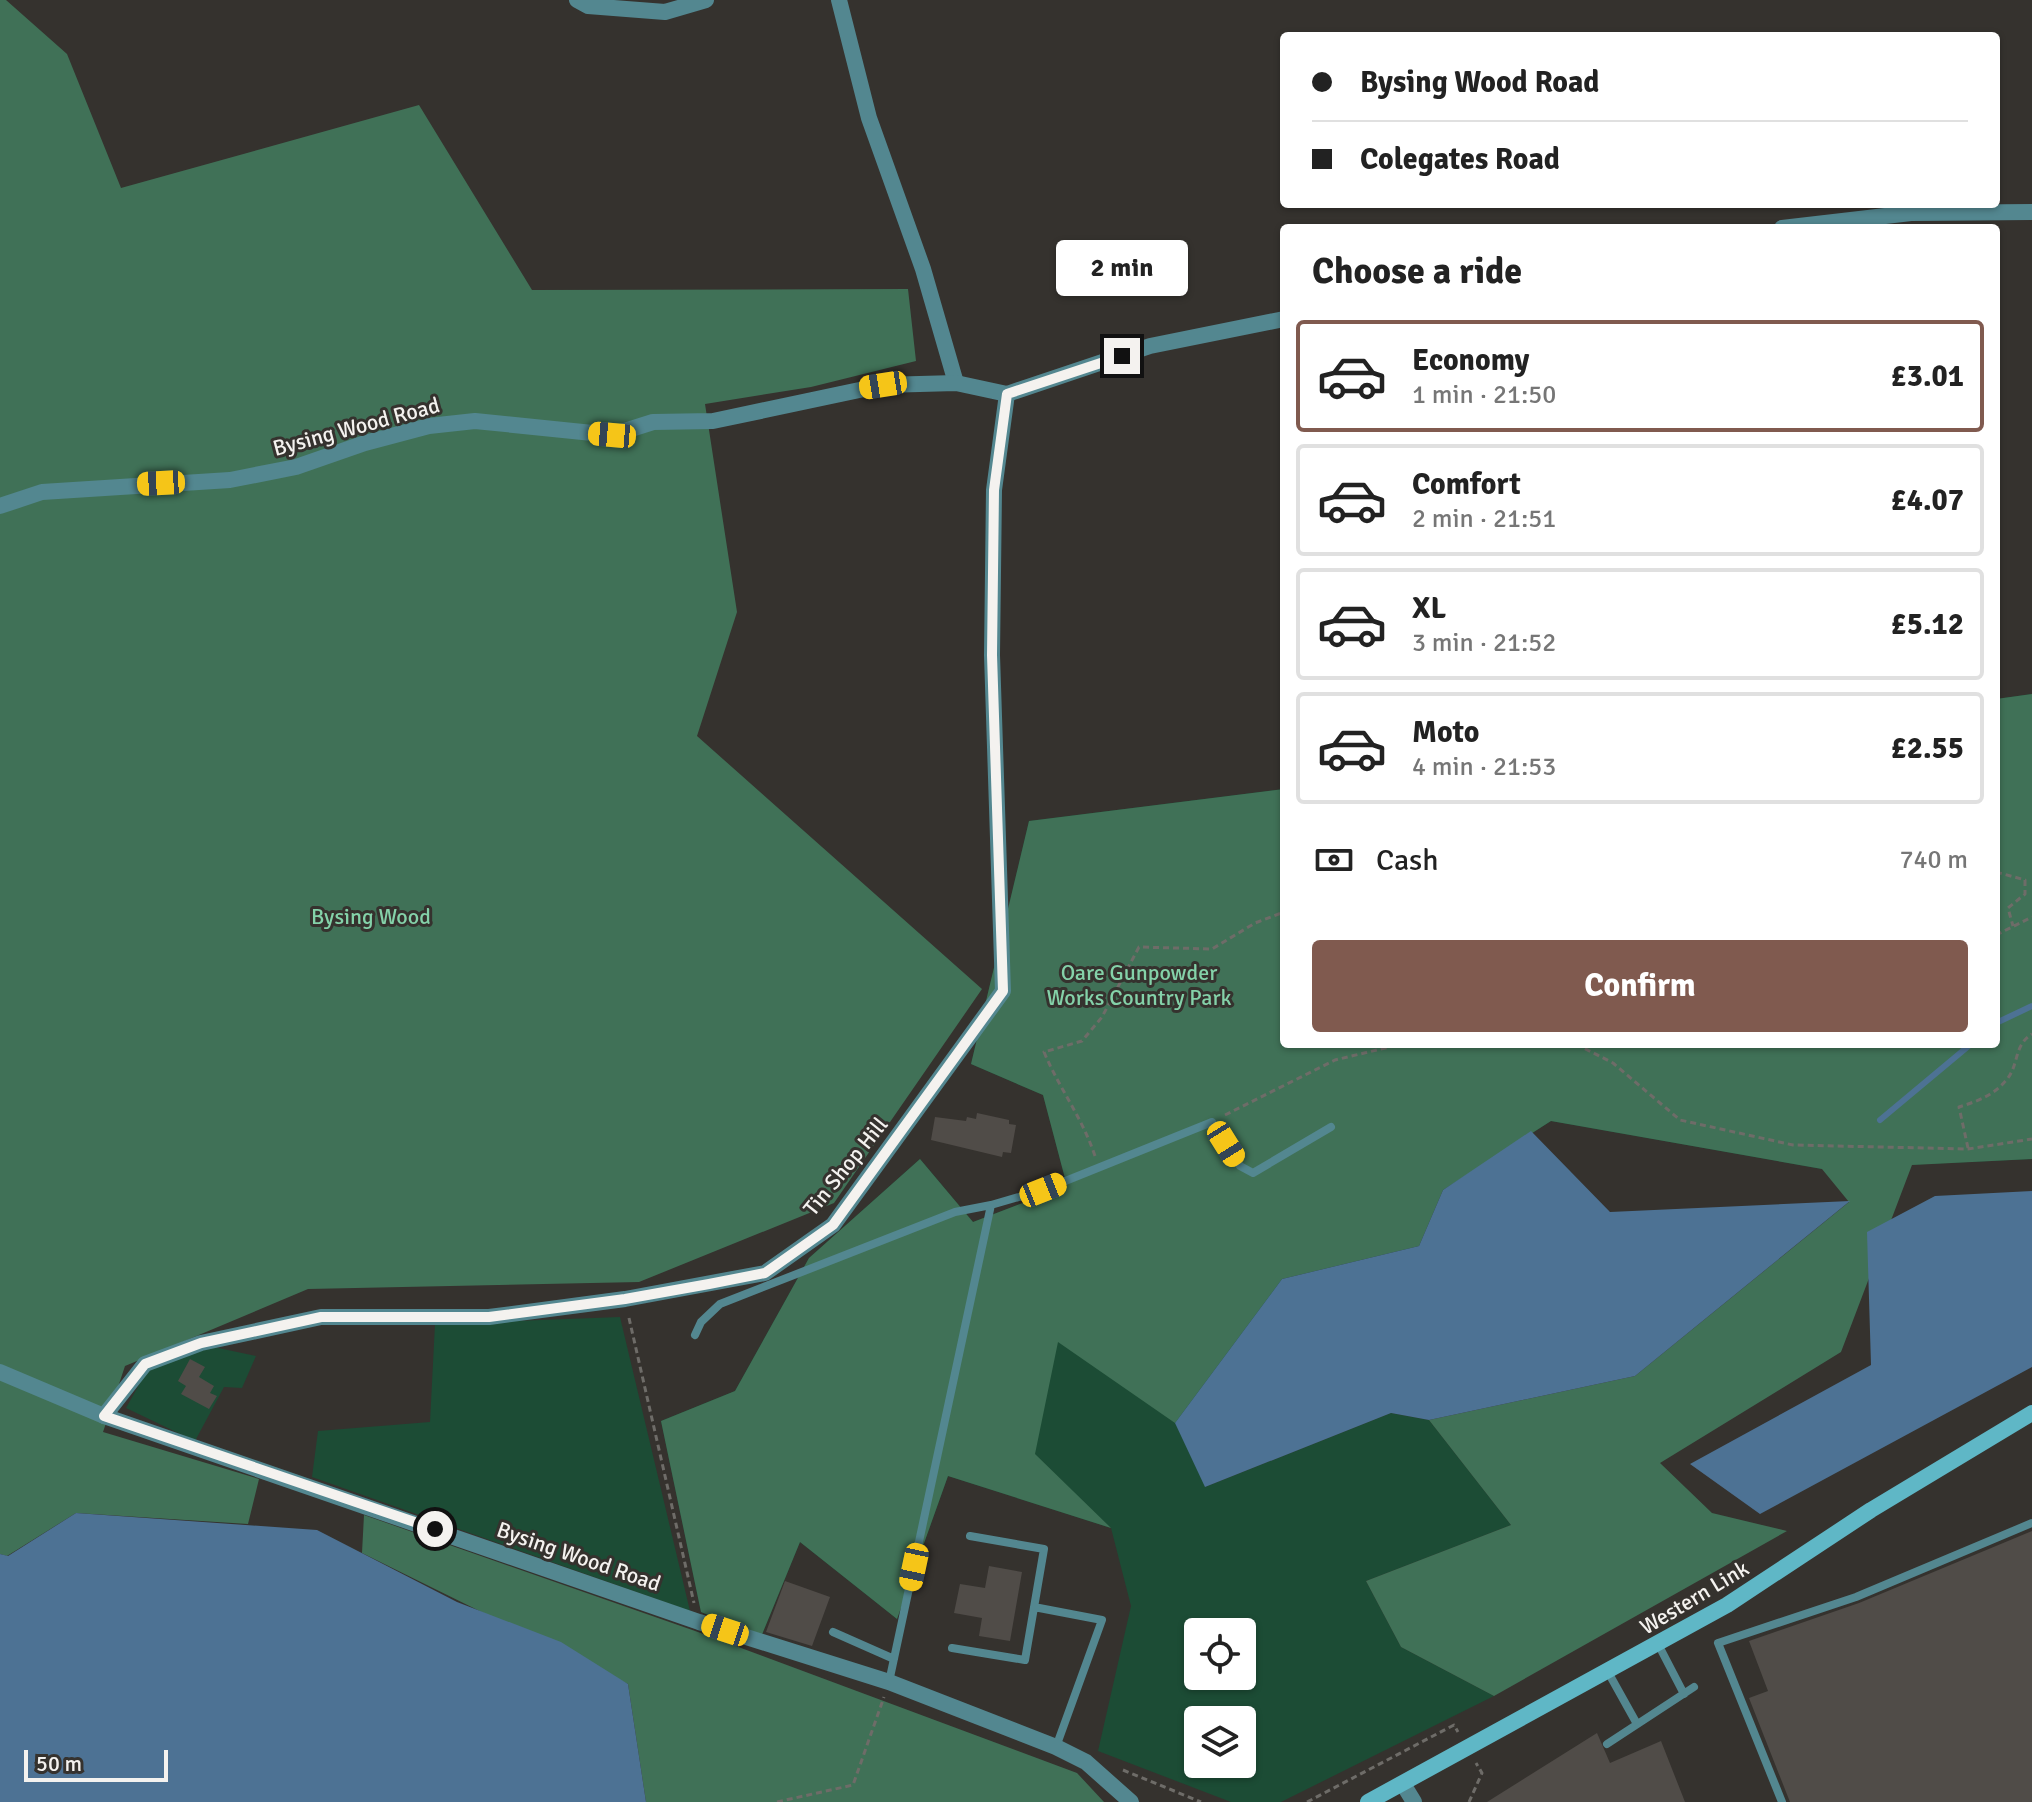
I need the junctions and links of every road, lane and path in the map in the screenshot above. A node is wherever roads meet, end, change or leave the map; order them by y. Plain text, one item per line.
1 (577, 0) edge
2 (706, 0) edge
3 (839, 0) edge
4 (2032, 212) edge
5 (1816, 224) edge
6 (1280, 320) edge
7 (956, 383) junction
8 (1007, 394) junction
9 (0, 506) edge
10 (2000, 873) edge
11 (1280, 914) edge
12 (2032, 917) edge
13 (2013, 926) junction
14 (2000, 933) edge
15 (2032, 1034) edge
16 (1385, 1048) edge
17 (1584, 1048) edge
18 (1212, 1122) junction
19 (1331, 1127) dead end
20 (2032, 1139) edge
21 (1968, 1149) junction
22 (1098, 1168) junction
23 (991, 1205) junction
24 (625, 1299) junction
25 (695, 1335) dead end
26 (0, 1372) edge
27 (2032, 1413) edge
28 (104, 1416) junction
29 (2032, 1523) edge
30 (970, 1536) dead end
31 (1034, 1607) junction
32 (699, 1622) junction
33 (833, 1632) dead end
34 (1658, 1644) junction
35 (952, 1648) dead end
36 (894, 1659) junction
37 (1608, 1672) junction
38 (889, 1682) junction
39 (1694, 1687) dead end
40 (1684, 1694) junction
41 (1637, 1724) junction
42 (1607, 1744) dead end
43 (1056, 1747) junction
44 (1119, 1768) dead end
45 (1403, 1784) junction
46 (777, 1802) edge
47 (1131, 1802) edge
48 (1201, 1802) edge
49 (1368, 1802) edge
50 (1414, 1802) edge
51 (1782, 1802) edge

1 - 2 street
3 - 7 street
4 - 5 street
6 - 8 street
7 - 8 street, Bysing Wood Road
7 - 9 street, Bysing Wood Road
8 - 24 street, Tin Shop Hill
10 - 13 path
11 - 22 path
12 - 13 path
13 - 14 path
15 - 21 path
16 - 18 path
17 - 21 path
18 - 19 lane
18 - 22 lane
20 - 21 path
22 - 23 lane
23 - 25 lane
23 - 36 lane
24 - 28 street, Tin Shop Hill
24 - 32 path
26 - 28 street, Bysing Wood Road
27 - 34 main road, Western Link
28 - 32 street, Bysing Wood Road
29 - 51 lane
30 - 31 lane
31 - 35 lane
31 - 43 lane
32 - 38 street, Bysing Wood Road
33 - 36 lane
34 - 37 main road, Western Link
34 - 40 lane
36 - 38 lane
37 - 41 lane
37 - 45 main road, Western Link
38 - 43 street, Bysing Wood Road
38 - 46 path
39 - 40 lane
40 - 41 lane
41 - 42 lane
43 - 47 street, Bysing Wood Road
44 - 48 path
45 - 49 main road, Western Link
45 - 50 street

